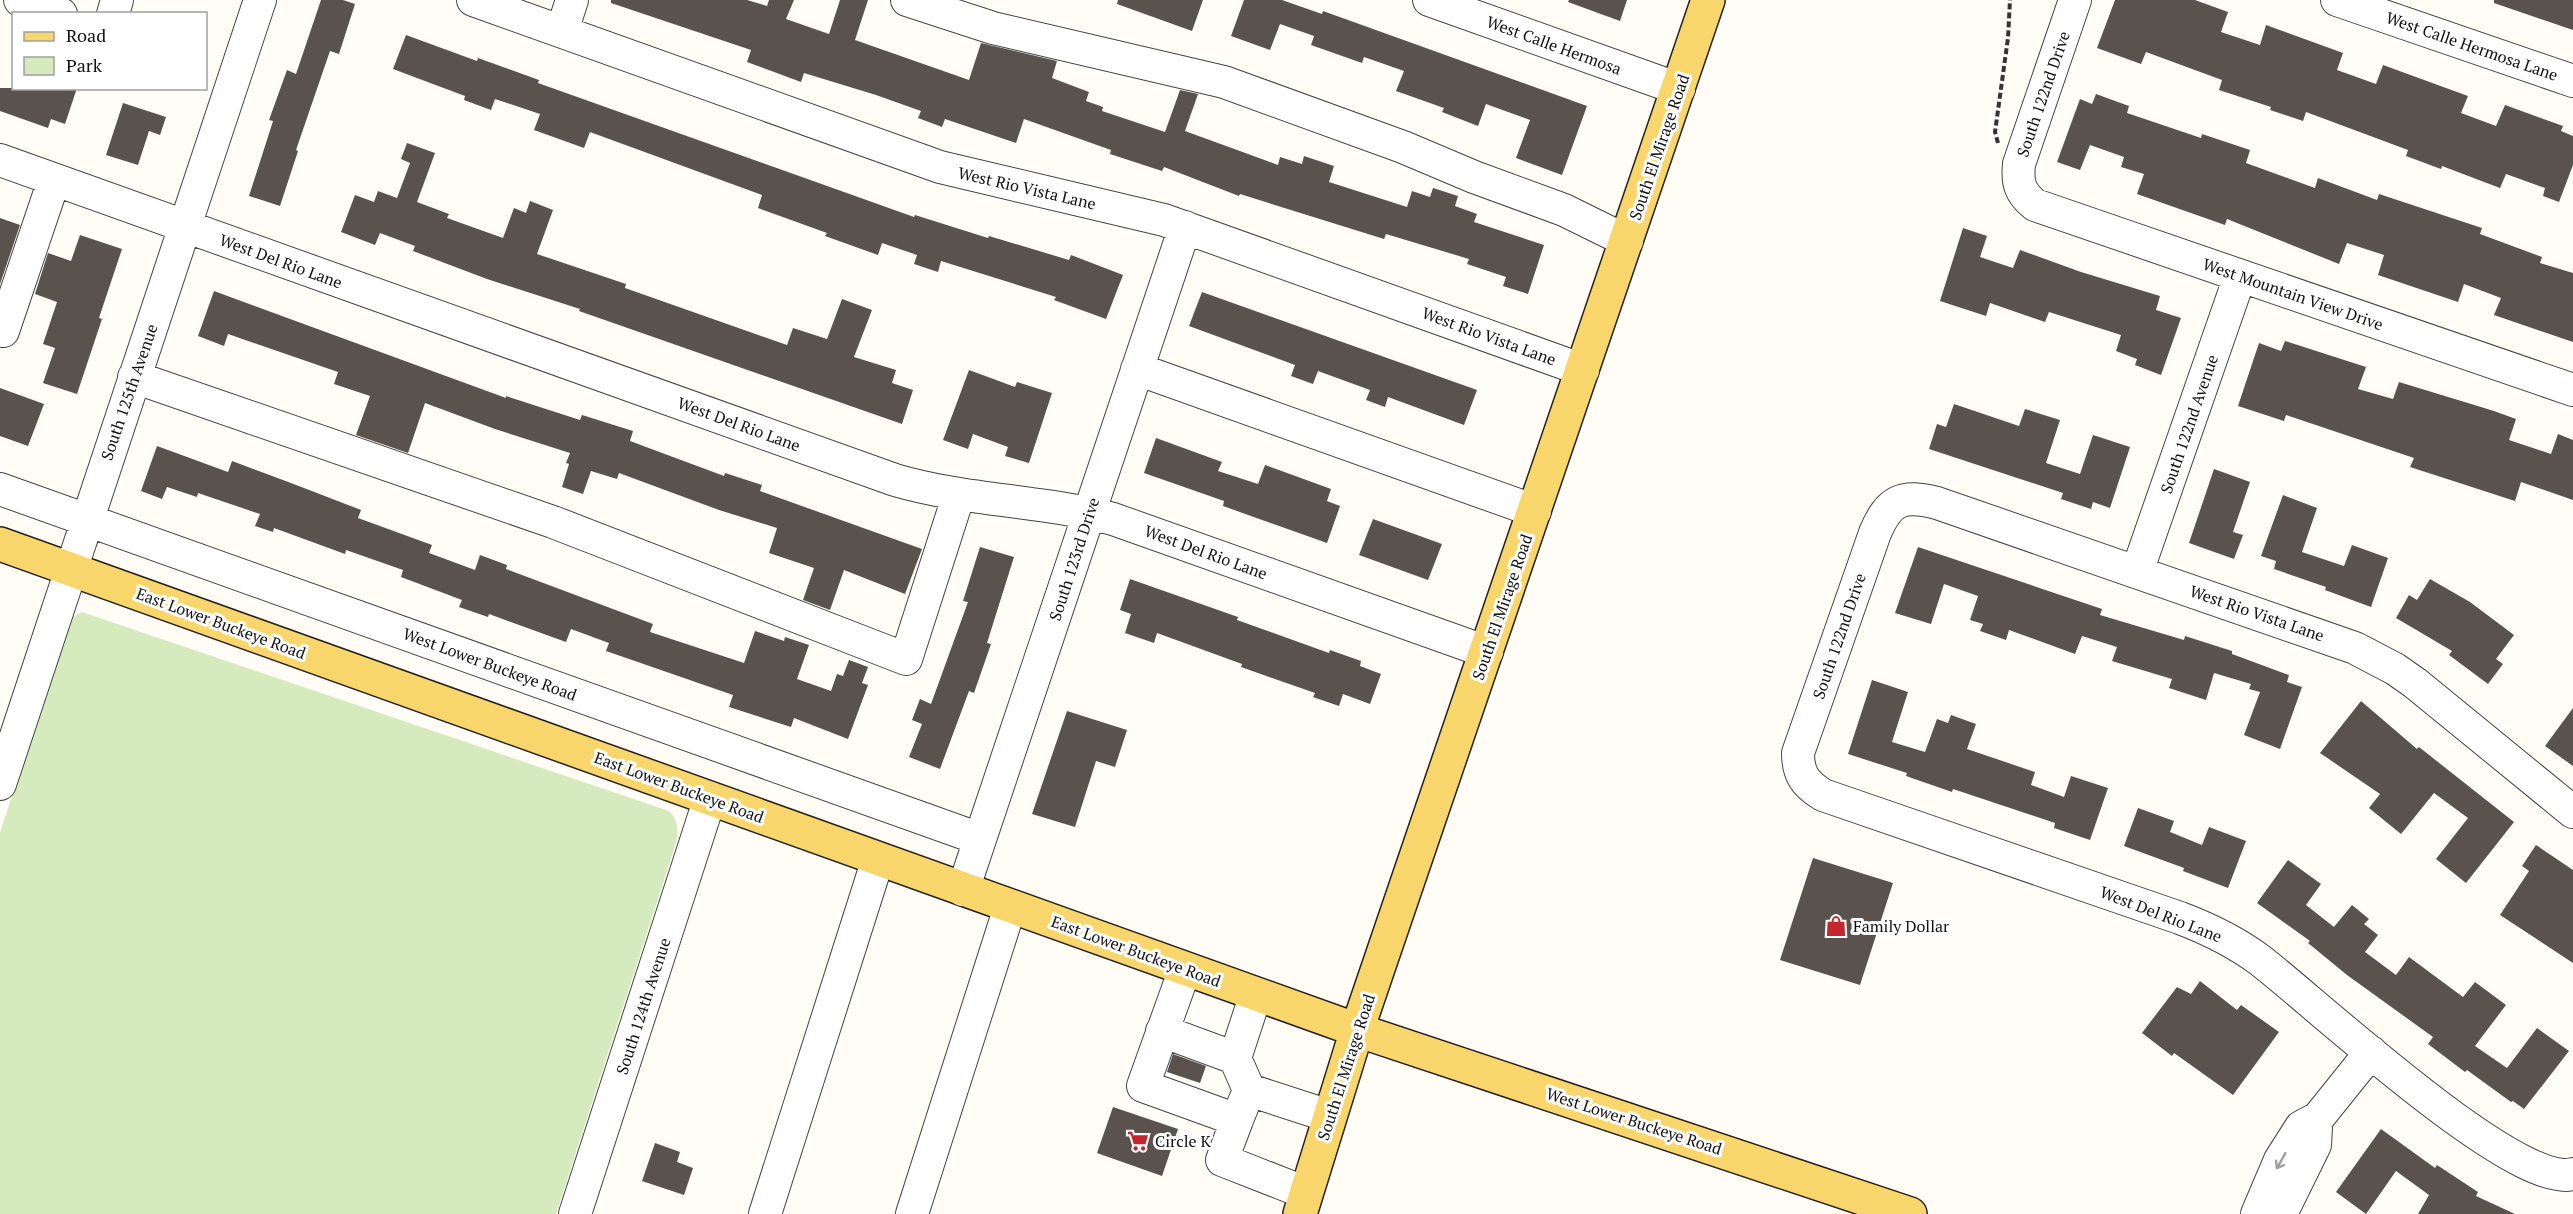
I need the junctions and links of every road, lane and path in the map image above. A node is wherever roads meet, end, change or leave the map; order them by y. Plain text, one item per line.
1 (20, 0) edge
2 (260, 0) edge
3 (473, 0) edge
4 (572, 0) edge
5 (907, 0) edge
6 (1429, 0) edge
7 (1708, 0) edge
8 (2010, 0) edge
9 (2075, 0) edge
10 (2337, 0) edge
11 (55, 12) edge
12 (562, 32) junction
13 (2573, 81) edge
14 (1679, 89) junction
15 (2001, 146) dead end
16 (0, 160) edge
17 (54, 180) junction
18 (2020, 189) joint
19 (185, 226) junction
20 (1185, 227) junction
21 (1627, 241) junction
22 (2240, 276) junction
23 (0, 329) edge
24 (1137, 369) junction
25 (1583, 370) junction
26 (134, 378) junction
27 (2573, 390) edge
28 (0, 489) edge
29 (959, 494) junction
30 (1898, 501) joint
31 (1535, 511) junction
32 (1090, 513) junction
33 (87, 520) junction
34 (0, 544) edge
35 (70, 569) junction
36 (2137, 572) junction
37 (1487, 652) junction
38 (1802, 777) joint
39 (0, 784) edge
40 (710, 798) junction
41 (2573, 812) edge
42 (980, 839) junction
43 (878, 859) junction
44 (963, 890) junction
45 (1010, 907) junction
46 (1185, 969) junction
47 (1256, 994) junction
48 (1357, 1030) junction
49 (1162, 1032) junction
50 (2371, 1052) junction
51 (1235, 1058) junction
52 (1249, 1090) junction
53 (1329, 1116) junction
54 (2318, 1118) junction
55 (1237, 1120) junction
56 (2573, 1174) edge
57 (1303, 1204) edge
58 (575, 1214) edge
59 (765, 1214) edge
60 (912, 1214) edge
61 (1910, 1214) edge
62 (2257, 1214) edge
63 (2281, 1214) edge

1 - 11 street
2 - 19 street, South 125th Avenue
3 - 12 street, West Rio Vista Lane
4 - 12 street
5 - 21 street
6 - 14 street, West Calle Hermosa
7 - 14 main road, South El Mirage Road
8 - 15 path
9 - 18 street, South 122nd Drive
10 - 13 street, West Calle Hermosa Lane
12 - 20 street, West Rio Vista Lane
14 - 21 main road, South El Mirage Road
16 - 17 street, West Del Rio Lane
17 - 19 street, West Del Rio Lane
17 - 23 street
18 - 22 street, West Mountain View Drive
19 - 26 street, South 125th Avenue
19 - 29 street, West Del Rio Lane
20 - 24 street, South 123rd Drive
20 - 25 street, West Rio Vista Lane
21 - 25 main road, South El Mirage Road
22 - 27 street, West Mountain View Drive
22 - 36 street, South 122nd Avenue
24 - 31 street
24 - 32 street, South 123rd Drive
25 - 31 main road, South El Mirage Road
26 - 29 street
26 - 33 street, South 125th Avenue
28 - 33 street, West Lower Buckeye Road
29 - 32 street, West Del Rio Lane
30 - 36 street, West Rio Vista Lane
30 - 38 street, South 122nd Drive
31 - 37 main road, South El Mirage Road
32 - 37 street, West Del Rio Lane
32 - 42 street, South 123rd Drive
33 - 35 street, South 125th Avenue
33 - 42 street, West Lower Buckeye Road
34 - 35 main road, East Lower Buckeye Road
35 - 39 street, South 125th Avenue
35 - 40 main road, East Lower Buckeye Road
36 - 41 street, West Rio Vista Lane
37 - 48 main road, South El Mirage Road
38 - 50 street, West Del Rio Lane
40 - 43 main road, East Lower Buckeye Road
40 - 58 street, South 124th Avenue
42 - 44 street, South 123rd Drive
43 - 44 main road, East Lower Buckeye Road
43 - 59 street
44 - 45 main road, East Lower Buckeye Road
45 - 46 main road, East Lower Buckeye Road
45 - 60 street
46 - 47 main road, East Lower Buckeye Road
46 - 49 street
47 - 48 main road, East Lower Buckeye Road
47 - 51 street
48 - 53 main road, South El Mirage Road
48 - 61 main road, West Lower Buckeye Road
49 - 51 street
49 - 55 street
50 - 54 street
50 - 56 street, West Del Rio Lane
51 - 52 street
52 - 53 street
52 - 55 street
53 - 57 main road, South El Mirage Road
54 -> 62 street
54 - 63 street
55 - 57 street

